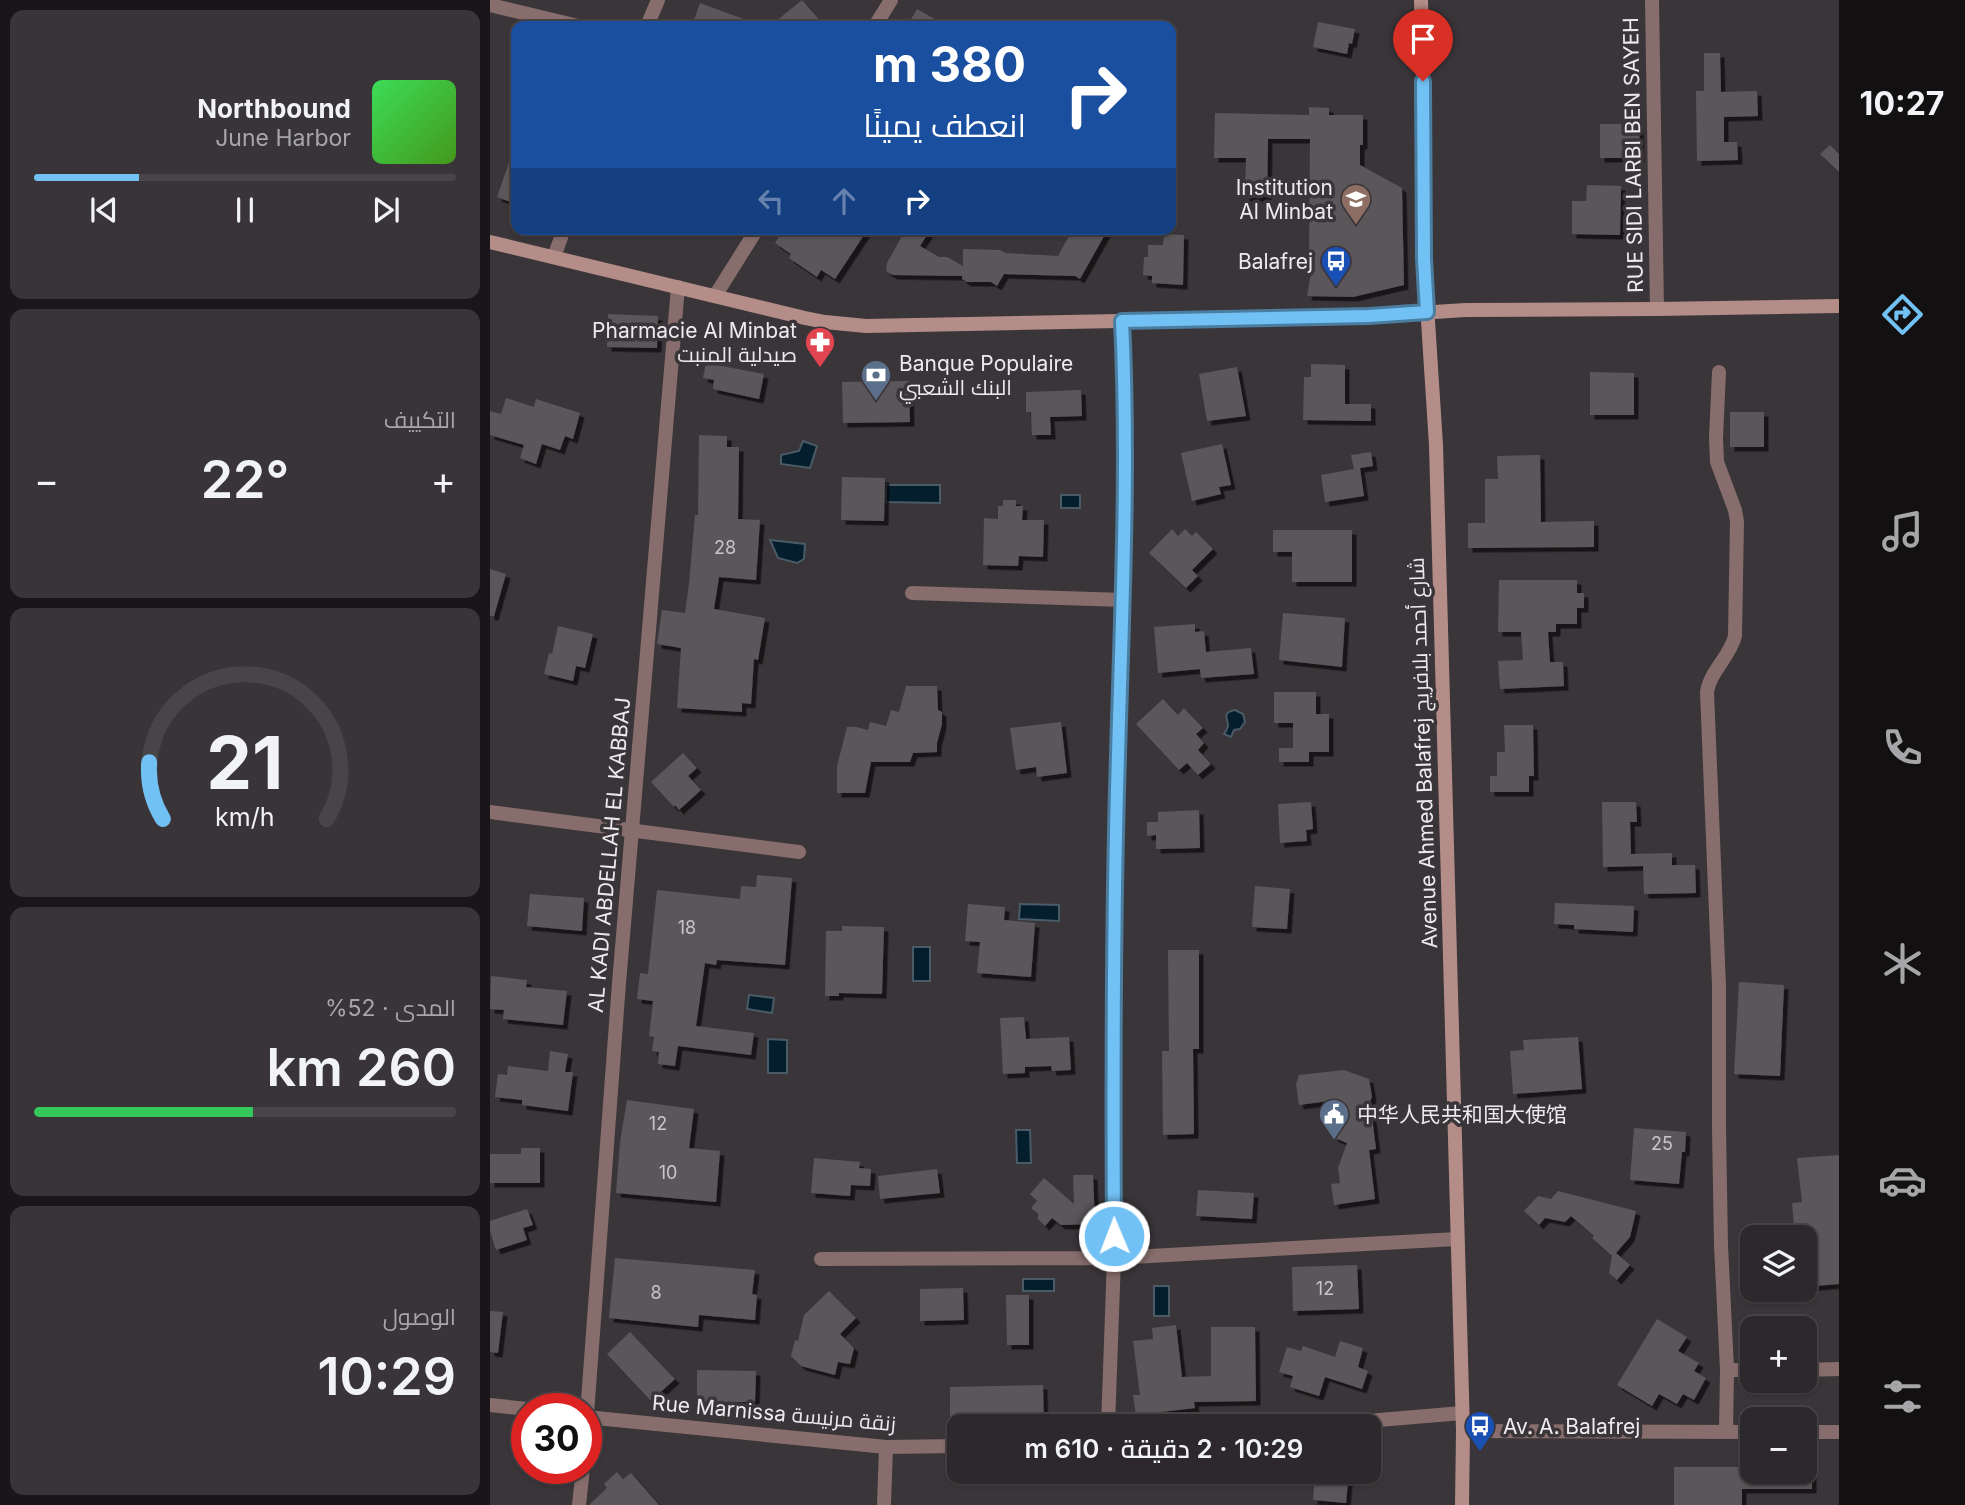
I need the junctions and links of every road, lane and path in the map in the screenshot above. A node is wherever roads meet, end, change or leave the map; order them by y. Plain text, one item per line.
1 (658, 0) edge
2 (891, 0) edge
3 (1421, 0) edge
4 (1652, 0) edge
5 (490, 5) edge
6 (557, 21) edge
7 (649, 21) edge
8 (878, 21) edge
9 (562, 235) edge
10 (753, 235) edge
11 (490, 242) edge
12 (554, 257) junction
13 (678, 287) junction
14 (715, 296) junction
15 (1839, 306) edge
16 (1657, 309) junction
17 (1427, 312) junction
18 (1122, 321) junction
19 (1719, 372) dead end
20 (912, 593) dead end
21 (1124, 600) junction
22 (490, 813) edge
23 (631, 830) junction
24 (799, 852) dead end
25 (1457, 1239) junction
26 (1114, 1258) junction
27 (821, 1259) dead end
28 (1727, 1370) junction
29 (1740, 1370) edge
30 (1817, 1370) edge
31 (1839, 1370) edge
32 (589, 1393) edge
33 (490, 1405) edge
34 (511, 1407) edge
35 (1462, 1413) junction
36 (1108, 1414) edge
37 (602, 1419) edge
38 (1381, 1420) edge
39 (1462, 1431) junction
40 (1726, 1432) junction
41 (1740, 1432) edge
42 (1817, 1432) edge
43 (1839, 1432) edge
44 (947, 1446) edge
45 (886, 1447) junction
46 (581, 1484) edge
47 (579, 1505) edge
48 (884, 1505) edge
49 (1462, 1505) edge

1 - 7 street
2 - 8 street
3 - 17 main road, Avenue Ahmed Balafrej شارع أحمد بلافريج
4 - 16 street, RUE SIDI LARBI BEN SAYEH
5 - 6 street
9 - 12 street
10 - 14 street
11 - 12 main road
12 - 13 main road
13 - 14 main road
13 - 23 street, AL KADI ABDELLAH EL KABBAJ
14 - 18 main road
15 - 16 main road
16 - 17 main road
17 - 18 main road
17 - 25 main road, Avenue Ahmed Balafrej شارع أحمد بلافريج
18 - 21 street
19 - 28 street
20 - 21 street
21 - 26 street
22 - 23 street
23 - 24 street
23 - 32 street, AL KADI ABDELLAH EL KABBAJ
25 - 26 street
25 - 35 main road, Avenue Ahmed Balafrej شارع أحمد بلافريج
26 - 27 street
26 - 36 street
28 - 29 street
28 - 40 street
30 - 31 street
33 - 34 street
35 - 38 street
35 - 39 main road, Avenue Ahmed Balafrej شارع أحمد بلافريج
37 - 45 street, Rue Marnissa زنقة مرنيسة
39 - 40 street
39 - 49 main road, Avenue Ahmed Balafrej شارع أحمد بلافريج
40 - 41 street
42 - 43 street
44 - 45 street, Rue Marnissa زنقة مرنيسة
45 - 48 street
46 - 47 street

